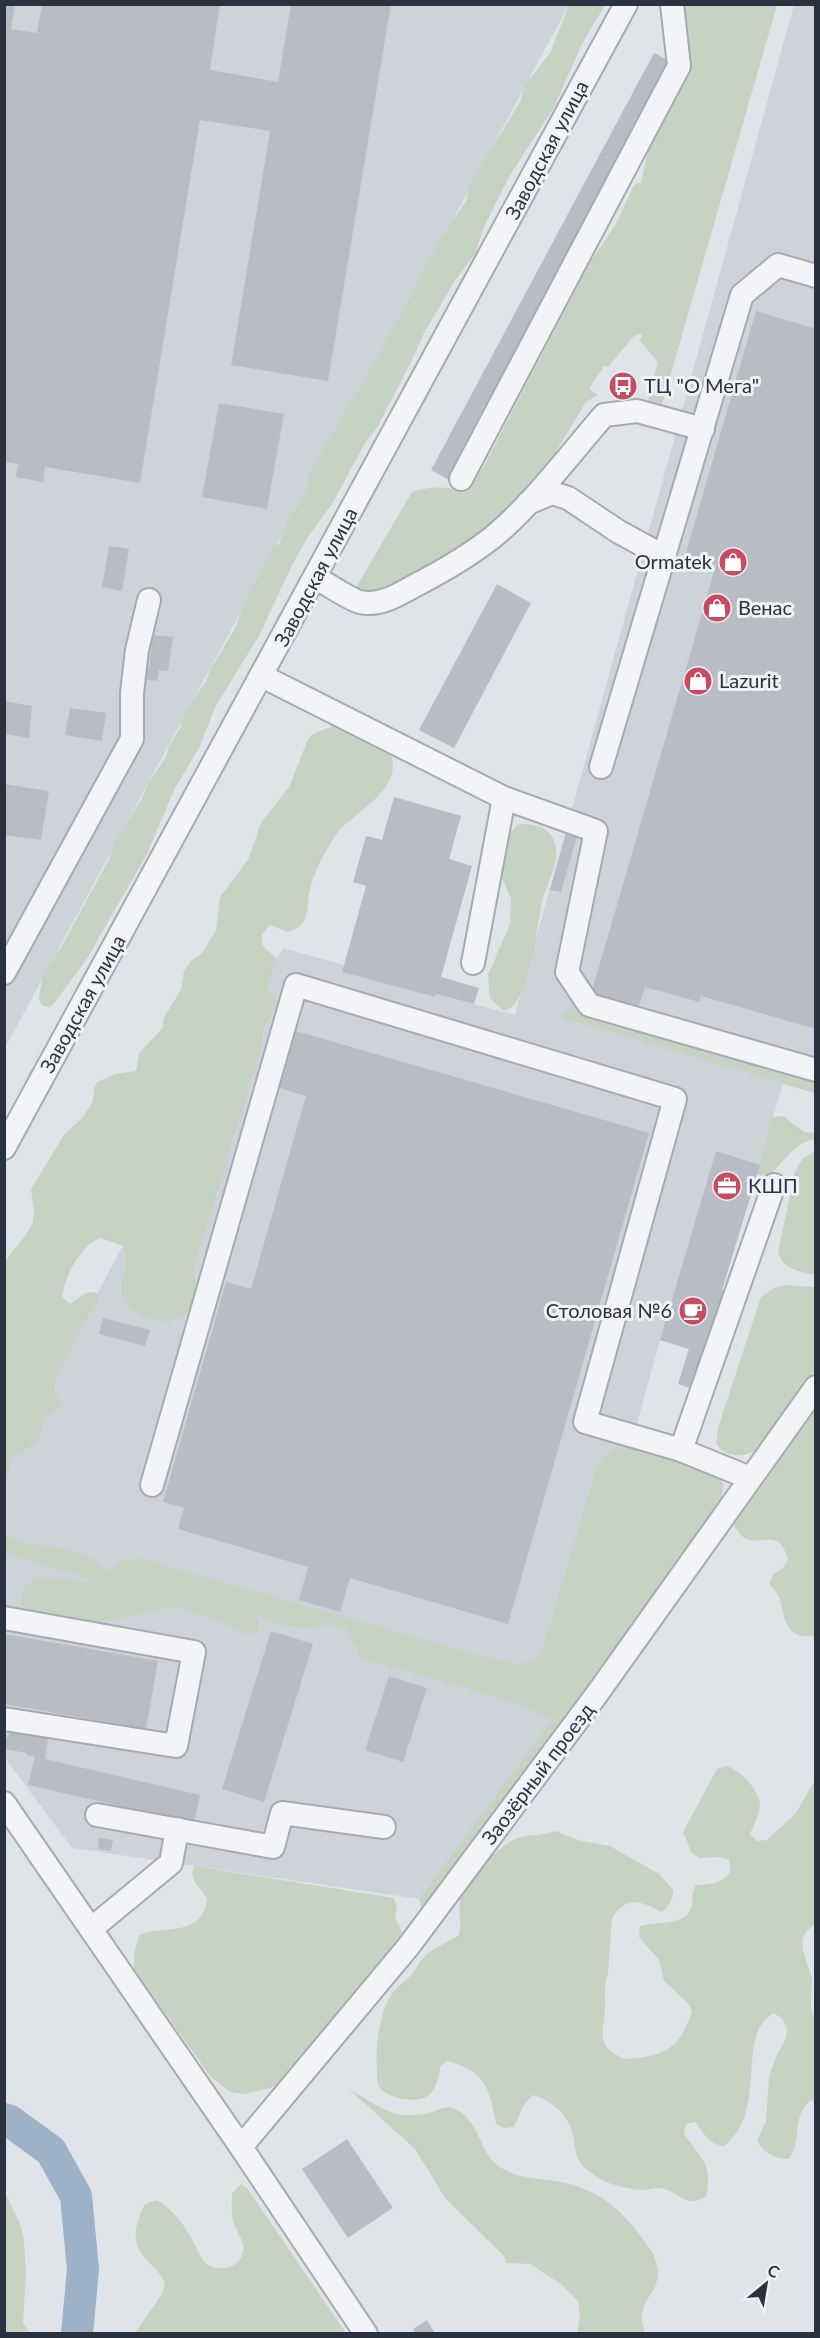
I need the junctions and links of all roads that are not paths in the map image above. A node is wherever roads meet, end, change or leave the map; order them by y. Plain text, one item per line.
1 (626, 4) edge
2 (672, 4) edge
3 (816, 276) edge
4 (704, 429) junction
5 (461, 479) dead end
6 (526, 504) junction
7 (664, 557) junction
8 (316, 578) junction
9 (149, 600) dead end
10 (262, 676) junction
11 (601, 767) dead end
12 (504, 798) junction
13 (473, 963) dead end
14 (4, 974) edge
15 (816, 1070) edge
16 (4, 1149) edge
17 (774, 1185) dead end
18 (816, 1387) edge
19 (681, 1450) junction
20 (750, 1478) junction
21 (152, 1485) dead end
22 (4, 1618) edge
23 (4, 1719) edge
24 (4, 1803) edge
25 (97, 1815) dead end
26 (384, 1827) dead end
27 (177, 1829) junction
28 (91, 1929) junction
29 (241, 2146) junction
30 (366, 2334) edge

1 - 8 street, Заводская улица
2 - 5 street
3 - 4 street
4 - 6 street
4 - 7 street
6 - 7 street
6 - 8 street
7 - 11 street
8 - 10 street, Заводская улица
9 - 14 street
10 - 12 street
10 - 16 street, Заводская улица
12 - 13 street
12 - 15 street
17 - 19 street
18 - 20 street, Заозёрный проезд
19 - 20 street
19 - 21 street
20 - 29 street, Заозёрный проезд
22 - 23 street
24 - 28 street
25 - 27 street
26 - 27 street
27 - 28 street
28 - 29 street
29 - 30 street

